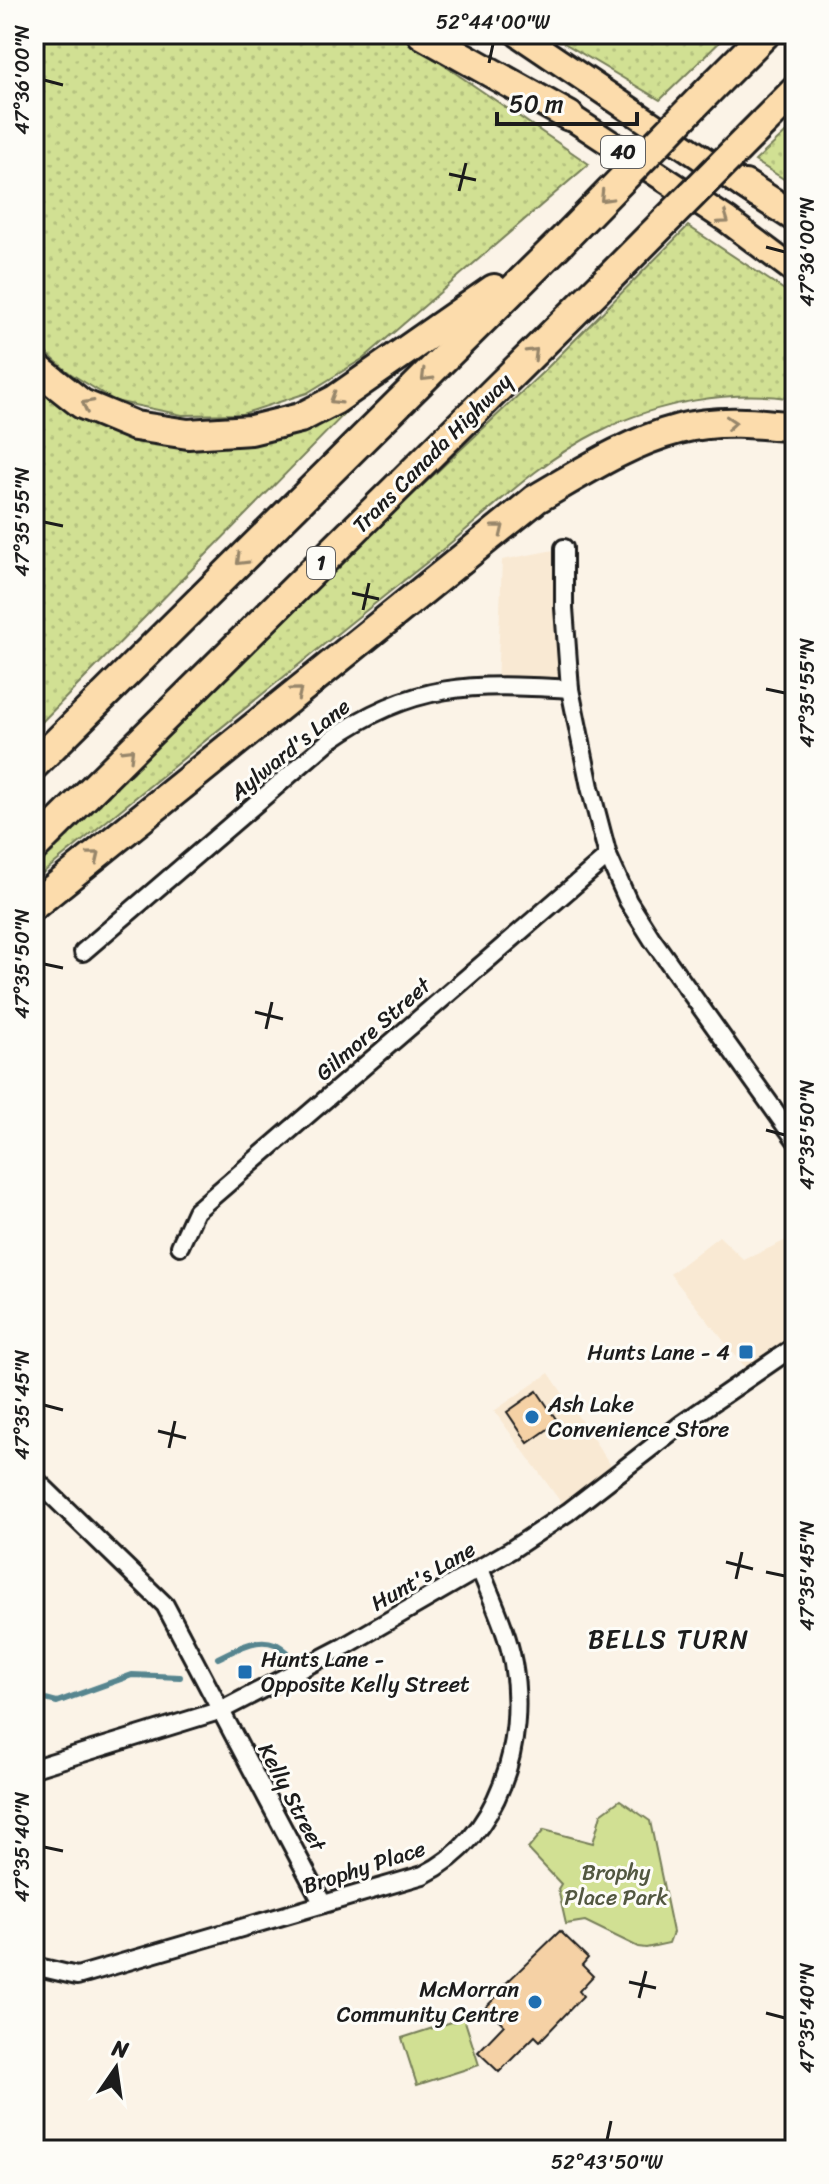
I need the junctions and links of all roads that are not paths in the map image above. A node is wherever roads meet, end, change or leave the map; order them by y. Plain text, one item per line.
1 (422, 34) edge
2 (451, 34) edge
3 (518, 34) edge
4 (765, 34) edge
5 (795, 91) edge
6 (795, 99) edge
7 (569, 116) junction
8 (764, 122) junction
9 (745, 185) junction
10 (795, 217) edge
11 (795, 226) edge
12 (560, 243) junction
13 (795, 271) edge
14 (34, 366) edge
15 (795, 427) edge
16 (564, 548) dead end
17 (570, 689) junction
18 (34, 765) edge
19 (34, 847) edge
20 (608, 856) junction
21 (34, 905) edge
22 (83, 952) dead end
23 (795, 1139) edge
24 (180, 1246) dead end
25 (795, 1346) edge
26 (34, 1478) edge
27 (480, 1569) junction
28 (222, 1710) junction
29 (34, 1768) edge
30 (323, 1904) junction
31 (34, 1966) edge

1 - 7 highway
2 - 7 main road, 40
3 - 9 main road, 40
4 -> 12 highway, bridge
5 - 8 highway, Trans Canada Highway / 1
6 - 8 highway
7 -> 13 main road, 40
19 -> 8 highway, Trans Canada Highway / 1, bridge
9 - 10 highway
9 - 11 main road, 40
12 -> 14 highway
12 -> 18 highway
21 -> 15 highway
16 - 17 street
17 - 20 street
17 - 22 street, Aylward's Lane
20 - 23 street
20 - 24 street, Gilmore Street
25 - 27 street, Hunt's Lane
26 - 28 street, Kelly Street
27 - 28 street, Hunt's Lane
27 - 30 street, Brophy Place
28 - 29 street, Hunt's Lane
28 - 30 street, Kelly Street
30 - 31 street, Brophy Place

